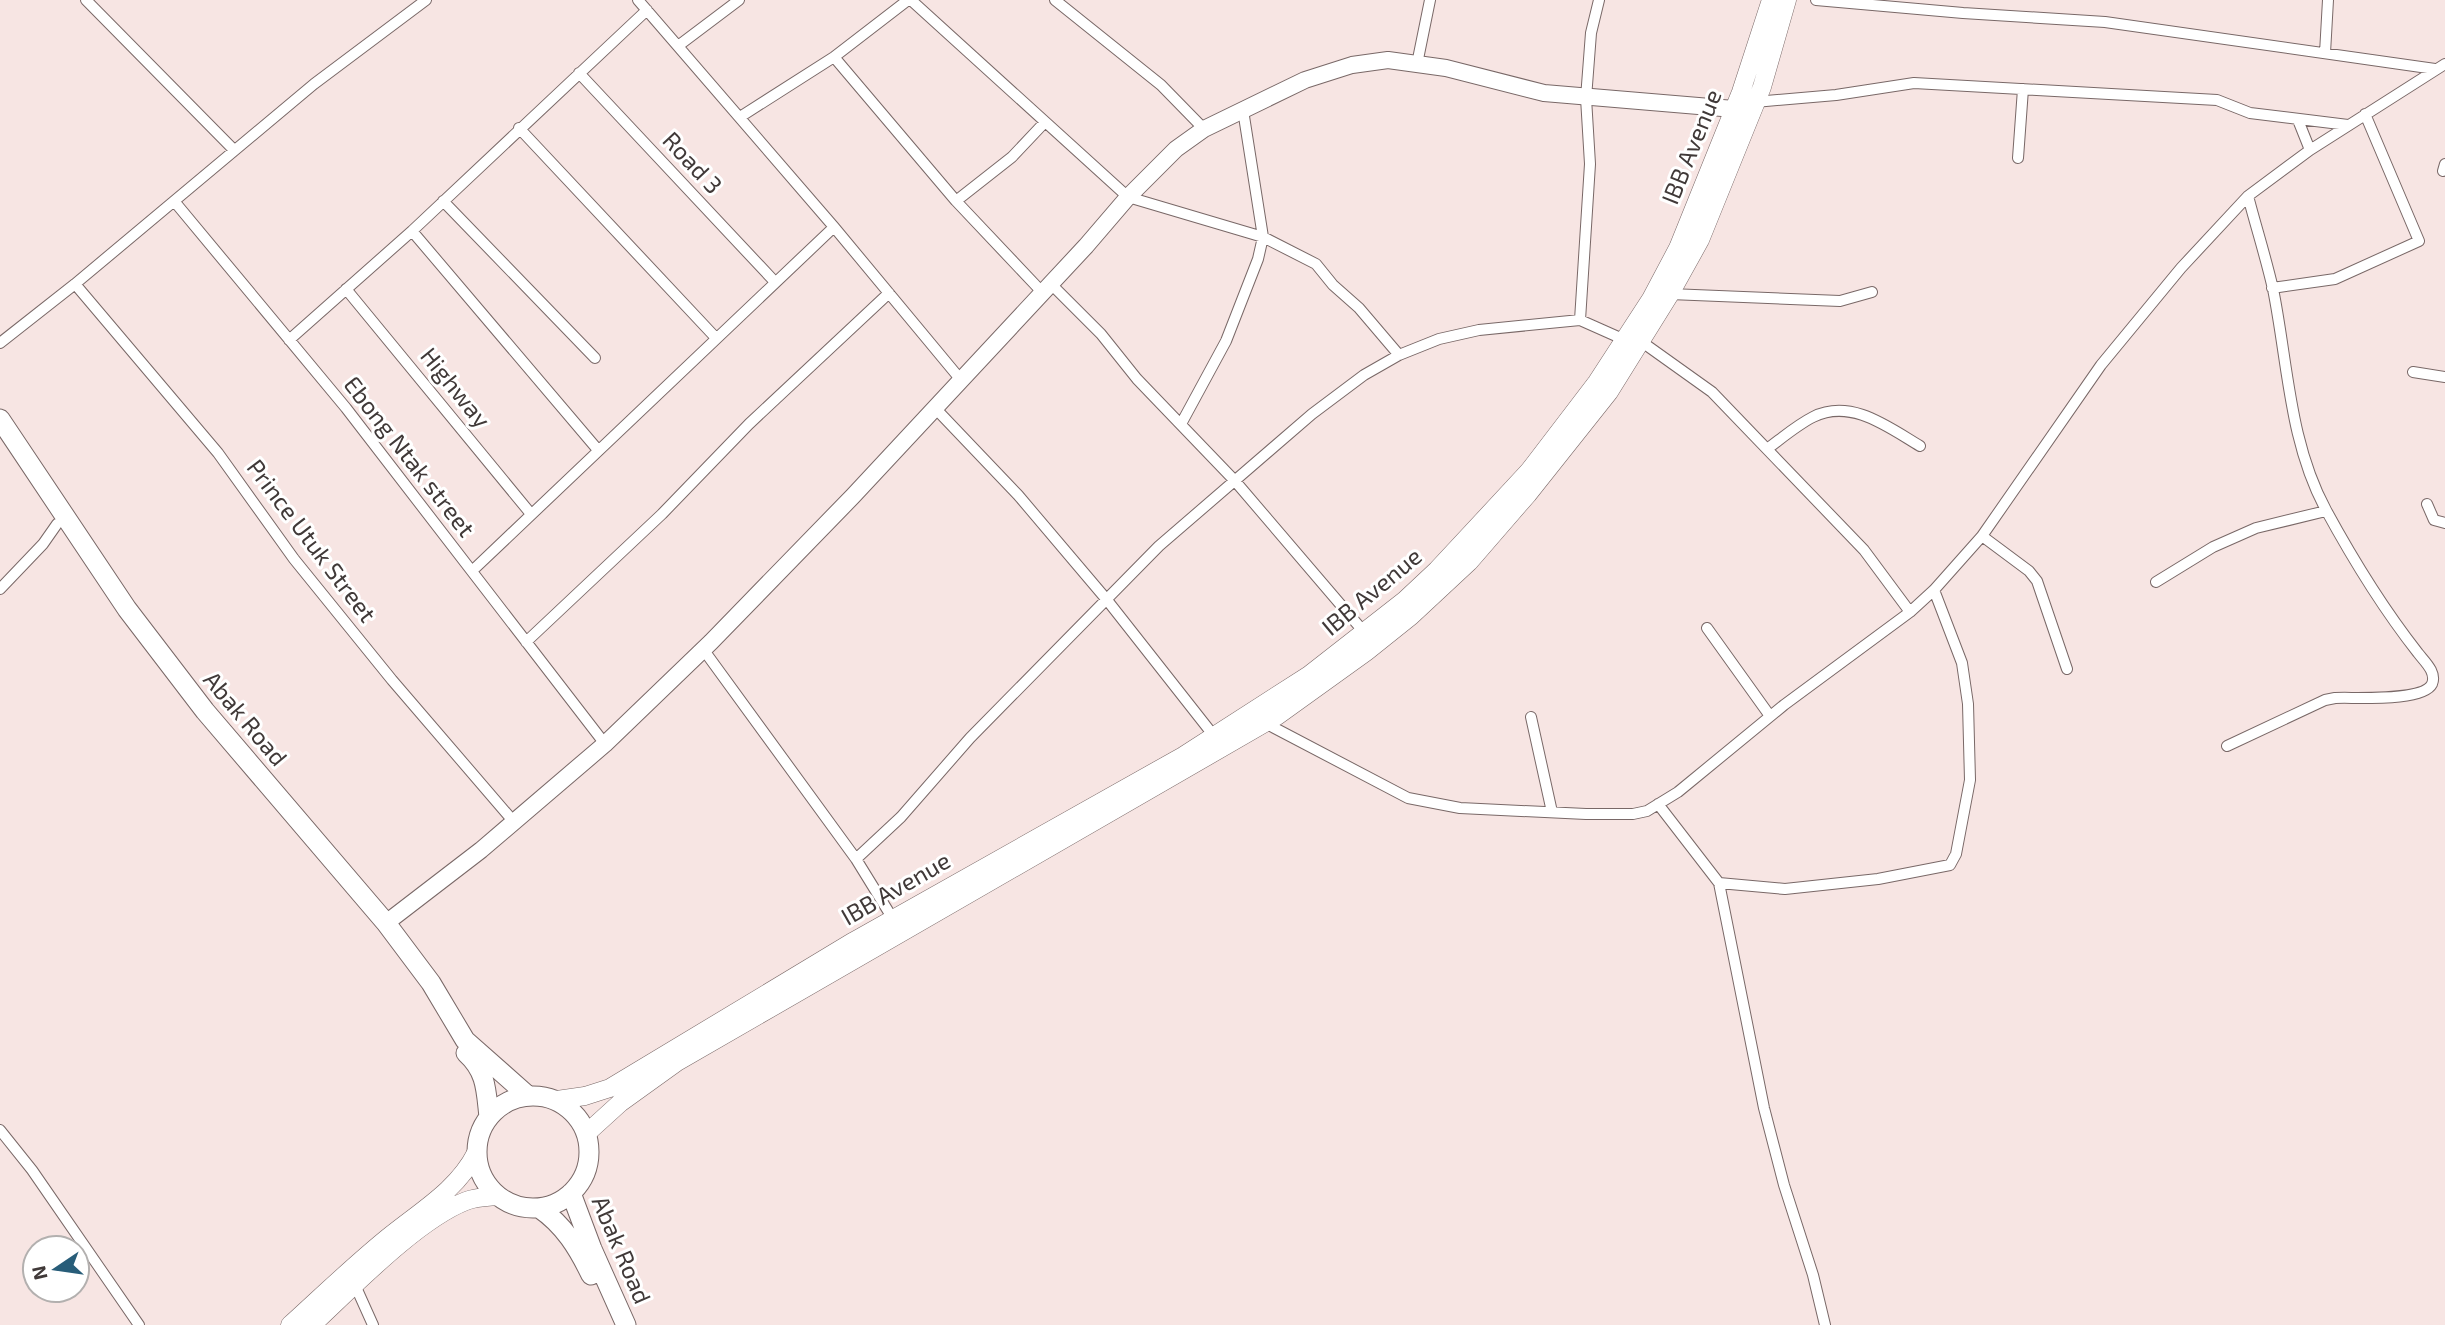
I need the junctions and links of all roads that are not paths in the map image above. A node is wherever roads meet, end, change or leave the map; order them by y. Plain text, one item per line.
1 (86, 0) edge
2 (426, 0) edge
3 (638, 0) edge
4 (738, 0) edge
5 (910, 0) edge
6 (1055, 0) edge
7 (1430, 0) edge
8 (1599, 0) edge
9 (1771, 0) edge
10 (1787, 0) edge
11 (1816, 0) edge
12 (2328, 0) edge
13 (647, 10) junction
14 (678, 46) junction
15 (2325, 53) junction
16 (834, 57) junction
17 (1417, 64) junction
18 (2440, 66) edge
19 (579, 73) junction
20 (2023, 89) junction
21 (1586, 98) junction
22 (1755, 102) junction
23 (1734, 109) junction
24 (1243, 110) junction
25 (2365, 114) junction
26 (740, 117) junction
27 (2298, 120) junction
28 (1045, 122) junction
29 (2348, 125) junction
30 (519, 128) junction
31 (1204, 129) junction
32 (234, 150) junction
33 (2310, 150) junction
34 (2018, 158) dead end
35 (2248, 196) junction
36 (1128, 197) junction
37 (174, 201) junction
38 (443, 201) junction
39 (956, 201) junction
40 (834, 227) junction
41 (412, 231) junction
42 (1263, 237) junction
43 (775, 282) junction
44 (75, 284) junction
45 (1046, 288) junction
46 (2273, 288) junction
47 (346, 289) junction
48 (1872, 292) dead end
49 (889, 293) junction
50 (1670, 294) junction
51 (1580, 320) junction
52 (716, 338) junction
53 (289, 340) junction
54 (1633, 341) junction
55 (0, 343) edge
56 (1399, 355) junction
57 (594, 358) dead end
58 (2413, 372) dead end
59 (2445, 377) edge
60 (961, 380) junction
61 (935, 408) junction
62 (0, 419) edge
63 (1181, 424) junction
64 (0, 441) edge
65 (1920, 446) dead end
66 (1767, 449) junction
67 (598, 450) junction
68 (1235, 481) junction
69 (2427, 504) dead end
70 (2326, 511) junction
71 (531, 514) junction
72 (2445, 523) edge
73 (57, 524) junction
74 (1982, 536) junction
75 (472, 572) junction
76 (2156, 582) dead end
77 (0, 589) edge
78 (1934, 590) junction
79 (1107, 600) junction
80 (1910, 612) junction
81 (1707, 628) dead end
82 (1364, 632) junction
83 (526, 642) junction
84 (704, 649) junction
85 (2067, 670) dead end
86 (1770, 716) junction
87 (1531, 717) dead end
88 (1265, 723) junction
89 (1214, 736) junction
90 (604, 744) junction
91 (2227, 746) dead end
92 (1658, 804) junction
93 (1552, 812) junction
94 (514, 822) junction
95 (856, 859) junction
96 (1719, 883) junction
97 (893, 919) junction
98 (386, 923) junction
99 (461, 1042) junction
100 (526, 1094) junction
101 (557, 1100) junction
102 (489, 1117) junction
103 (0, 1130) edge
104 (587, 1133) junction
105 (476, 1153) junction
106 (571, 1193) junction
107 (498, 1196) junction
108 (539, 1208) junction
109 (372, 1261) junction
110 (355, 1285) junction
111 (139, 1325) edge
112 (290, 1325) edge
113 (312, 1325) edge
114 (373, 1325) edge
115 (614, 1325) edge
116 (626, 1325) edge
117 (1825, 1325) edge

1 - 32 street
2 - 32 street
3 - 13 street
4 - 14 street
5 - 16 street
5 - 28 street
6 - 31 street
7 - 17 street
8 - 21 street
9 - 23 main road, IBB Avenue
10 - 22 main road
11 - 15 street
12 - 15 street
13 - 14 street
13 - 19 street
14 - 26 street
15 - 18 street
16 - 26 street
16 - 39 street
17 - 21 street
17 - 24 street
18 - 25 street
19 - 30 street
19 - 43 street, Road 3
20 - 22 street
20 - 27 street
20 - 34 street
21 - 23 street
21 - 51 street
22 - 50 main road
23 - 54 main road, IBB Avenue
24 - 31 street
24 - 42 street
25 - 29 street
25 - 46 street
26 - 40 street
27 - 29 street
27 - 33 street
28 - 36 street
28 - 39 street
29 - 33 street
30 - 38 street
30 - 52 street
31 - 36 street
32 - 37 street
33 - 35 street
35 - 46 street
35 - 74 street
36 - 42 street
36 - 45 street
37 - 44 street
37 - 53 street, Ebong Ntak street
38 - 41 street
38 - 57 street
39 - 45 street
40 - 43 street
40 - 49 street
41 - 47 street
41 - 67 street
42 - 56 street
42 - 63 street
43 - 52 street
44 - 55 street
44 - 94 street, Prince Utuk Street
45 - 60 street
45 - 63 street
46 - 70 street
47 - 53 street
47 - 71 street, Highway
48 - 50 street
49 - 60 street
49 - 83 street
50 - 54 main road
51 - 54 street
51 - 56 street
52 - 67 street
53 - 75 street, Ebong Ntak street
54 - 66 street
54 - 82 main road, IBB Avenue
54 - 88 main road
56 - 68 street
58 - 59 street
60 - 61 street
61 - 79 street
61 - 84 street
62 - 98 highway, Abak Road
63 - 68 street
64 - 73 highway, Abak Road
65 - 66 street
66 - 80 street
67 - 71 street
68 - 79 street
68 - 82 street
69 - 72 street
70 - 76 street
70 - 91 street
71 - 75 street
73 - 77 street
73 - 99 highway, Abak Road
74 - 78 street
74 - 85 street
75 - 83 street, Ebong Ntak street
78 - 80 street
78 - 96 street
79 - 89 street
79 - 95 street
80 - 86 street
81 - 86 street
82 - 89 main road, IBB Avenue
83 - 90 street, Ebong Ntak street
84 - 90 street
84 - 95 street
86 - 92 street
87 - 93 street
88 - 93 street
88 - 104 main road
89 - 97 main road, IBB Avenue
90 - 94 street
92 - 93 street
92 - 96 street
94 - 98 street
95 - 97 street
96 - 117 street
97 - 101 main road, IBB Avenue
98 - 99 highway, Abak Road
99 - 100 highway
99 - 102 highway
100 - 101 highway
100 - 102 highway
101 - 104 highway
102 - 105 highway
103 - 111 street
104 - 106 highway
105 - 107 highway
105 - 109 main road
106 - 108 highway
106 - 116 highway, Abak Road
107 - 108 highway
107 - 109 main road
108 - 115 highway, Abak Road
109 - 110 main road
109 - 112 main road
110 - 113 main road
110 - 114 street

